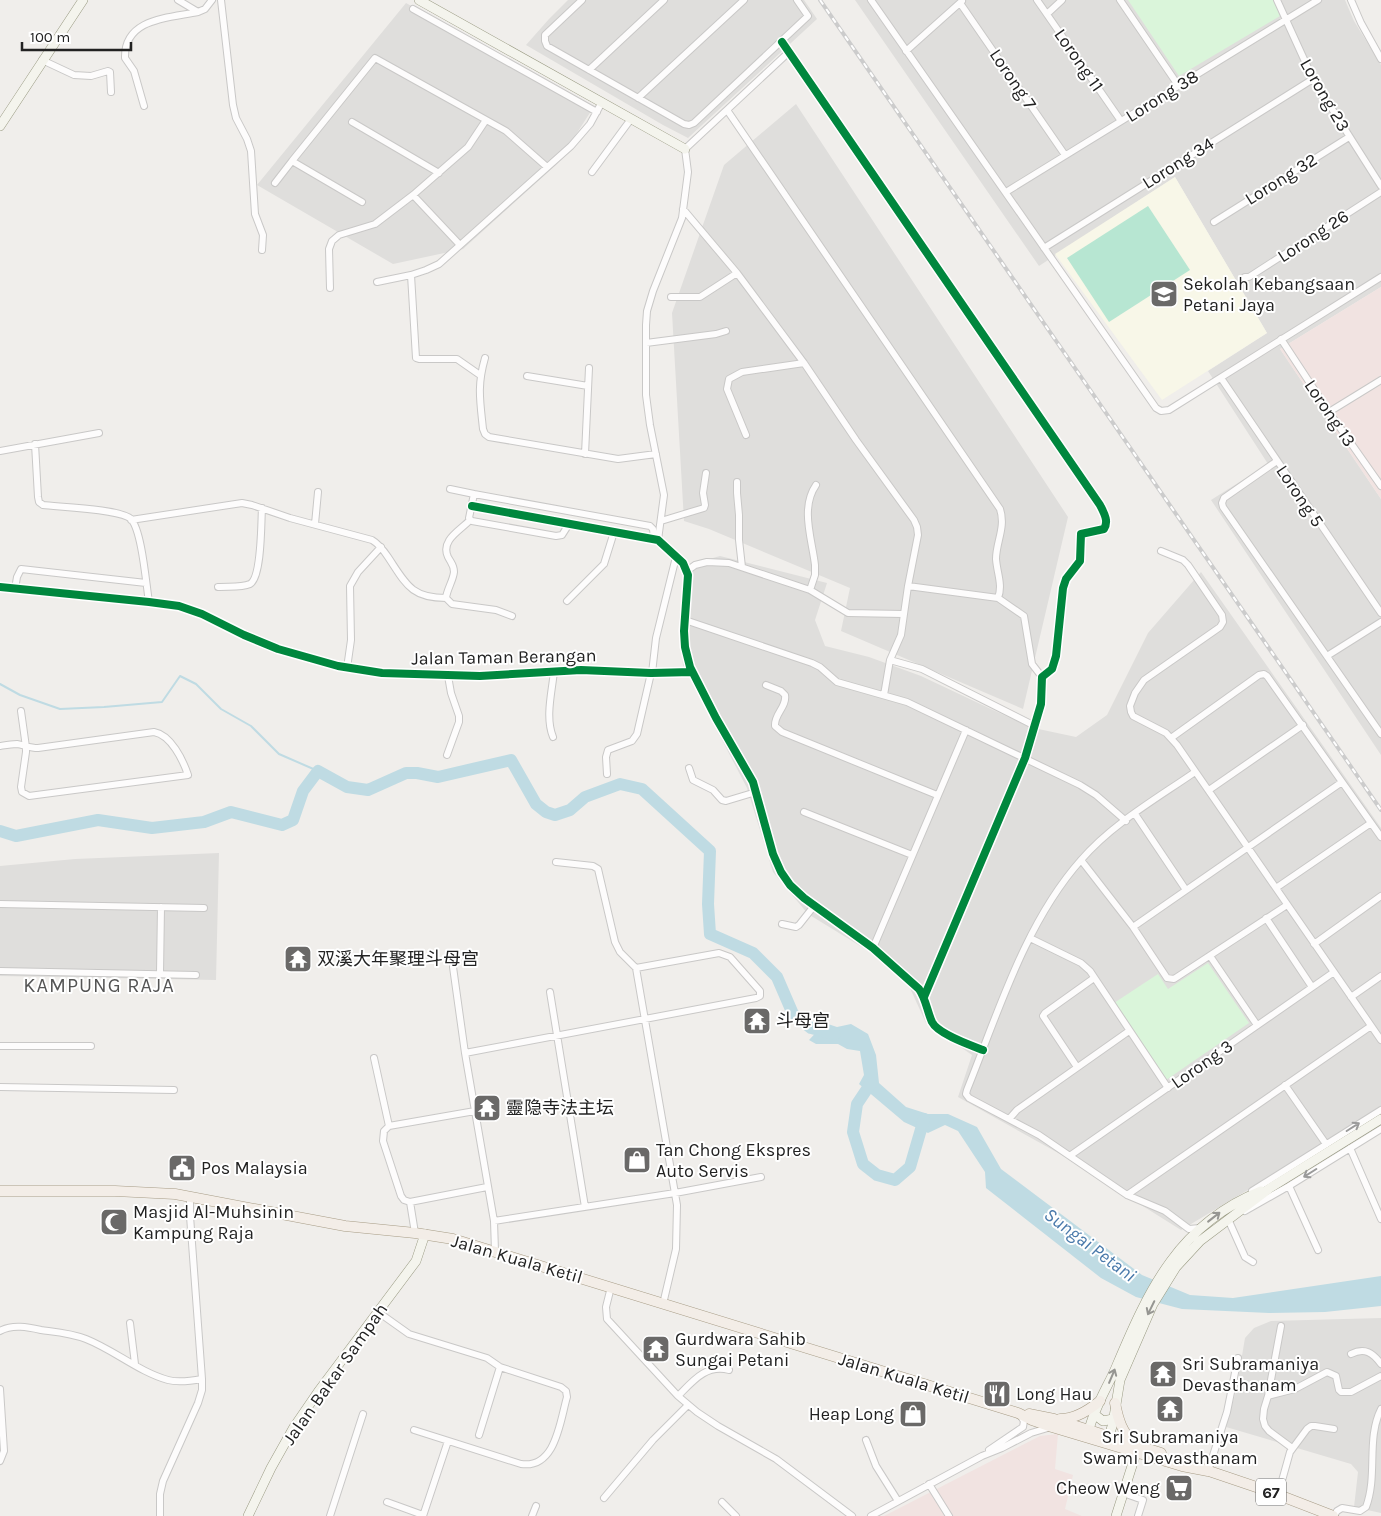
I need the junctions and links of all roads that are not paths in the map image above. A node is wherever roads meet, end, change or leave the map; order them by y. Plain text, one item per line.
1 (83, 0) edge
2 (178, 0) edge
3 (212, 0) edge
4 (221, 0) edge
5 (419, 0) edge
6 (582, 0) edge
7 (664, 0) edge
8 (744, 0) edge
9 (797, 0) edge
10 (871, 0) edge
11 (1037, 0) edge
12 (1062, 0) edge
13 (1120, 0) edge
14 (1277, 0) edge
15 (1318, 0) edge
16 (1351, 0) edge
17 (962, 1) edge
18 (413, 9) dead end
19 (198, 12) junction
20 (1047, 14) junction
21 (1286, 19) junction
22 (782, 42) junction
23 (906, 51) junction
24 (789, 52) junction
25 (42, 60) junction
26 (1381, 60) edge
27 (589, 70) junction
28 (1313, 79) junction
29 (1178, 85) junction
30 (111, 92) dead end
31 (638, 98) junction
32 (602, 102) junction
33 (144, 106) dead end
34 (726, 110) junction
35 (597, 112) junction
36 (632, 119) junction
37 (486, 120) junction
38 (1121, 121) junction
39 (352, 122) dead end
40 (0, 126) edge
41 (1349, 137) junction
42 (685, 149) junction
43 (1065, 156) junction
44 (292, 161) junction
45 (547, 167) junction
46 (592, 172) dead end
47 (438, 173) junction
48 (275, 183) dead end
49 (1381, 186) edge
50 (1006, 192) junction
51 (1381, 192) edge
52 (413, 195) junction
53 (362, 202) dead end
54 (683, 209) junction
55 (1214, 222) dead end
56 (460, 245) junction
57 (1044, 248) junction
58 (262, 250) dead end
59 (737, 273) junction
60 (411, 276) junction
61 (1245, 277) dead end
62 (1381, 277) edge
63 (378, 282) dead end
64 (330, 288) dead end
65 (671, 297) dead end
66 (726, 331) dead end
67 (1281, 339) junction
68 (646, 343) junction
69 (485, 358) dead end
70 (804, 363) junction
71 (589, 368) dead end
72 (480, 374) junction
73 (528, 376) dead end
74 (1221, 378) junction
75 (1381, 380) edge
76 (588, 386) junction
77 (1329, 412) junction
78 (99, 433) dead end
79 (746, 435) dead end
80 (35, 444) junction
81 (0, 450) edge
82 (585, 454) junction
83 (656, 454) junction
84 (1277, 461) junction
85 (706, 473) dead end
86 (737, 482) dead end
87 (816, 484) dead end
88 (1381, 486) edge
89 (450, 489) dead end
90 (318, 492) dead end
91 (474, 494) junction
92 (472, 506) junction
93 (262, 508) junction
94 (131, 520) junction
95 (470, 520) junction
96 (661, 520) junction
97 (315, 524) junction
98 (569, 524) junction
99 (614, 532) junction
100 (656, 540) junction
101 (381, 547) junction
102 (1161, 551) dead end
103 (676, 557) junction
104 (742, 567) junction
105 (687, 571) junction
106 (146, 583) junction
107 (908, 586) junction
108 (0, 587) edge
109 (218, 587) dead end
110 (15, 589) junction
111 (810, 590) junction
112 (446, 598) junction
113 (998, 598) junction
114 (567, 601) dead end
115 (149, 602) junction
116 (1381, 613) edge
117 (903, 614) junction
118 (512, 616) dead end
119 (685, 620) junction
120 (1381, 622) edge
121 (1327, 656) junction
122 (890, 660) junction
123 (347, 668) junction
124 (554, 670) junction
125 (692, 672) junction
126 (652, 673) junction
127 (448, 676) junction
128 (1042, 677) junction
129 (766, 686) dead end
130 (884, 695) junction
131 (21, 711) dead end
132 (1303, 725) junction
133 (1034, 726) junction
134 (966, 730) junction
135 (1381, 734) edge
136 (553, 737) dead end
137 (1172, 738) junction
138 (0, 746) edge
139 (26, 747) junction
140 (447, 756) dead end
141 (1025, 758) junction
142 (689, 768) dead end
143 (1195, 772) junction
144 (607, 774) dead end
145 (1342, 782) junction
146 (1209, 790) junction
147 (756, 792) junction
148 (937, 795) junction
149 (804, 812) dead end
150 (1135, 814) junction
151 (1126, 821) junction
152 (1371, 822) junction
153 (1381, 837) edge
154 (1248, 848) junction
155 (912, 855) junction
156 (1081, 860) junction
157 (556, 862) dead end
158 (1276, 888) junction
159 (1186, 890) junction
160 (1381, 896) edge
161 (0, 904) edge
162 (1287, 905) junction
163 (814, 906) junction
164 (161, 907) junction
165 (204, 908) dead end
166 (1266, 918) junction
167 (782, 924) dead end
168 (1133, 927) junction
169 (1030, 938) junction
170 (1314, 944) junction
171 (873, 948) junction
172 (1210, 956) junction
173 (452, 967) dead end
174 (636, 968) junction
175 (0, 971) edge
176 (1334, 972) junction
177 (160, 973) junction
178 (196, 975) dead end
179 (1381, 976) edge
180 (1094, 978) junction
181 (1312, 987) junction
182 (550, 992) dead end
183 (924, 997) junction
184 (1352, 997) junction
185 (646, 1018) junction
186 (1257, 1026) junction
187 (1371, 1026) junction
188 (1129, 1030) junction
189 (558, 1034) junction
190 (1381, 1040) edge
191 (0, 1046) edge
192 (91, 1046) dead end
193 (983, 1050) junction
194 (465, 1053) junction
195 (374, 1058) dead end
196 (1077, 1067) junction
197 (1285, 1085) junction
198 (0, 1087) edge
199 (1168, 1088) junction
200 (174, 1090) dead end
201 (1381, 1110) edge
202 (475, 1111) junction
203 (1010, 1118) junction
204 (1381, 1119) edge
205 (389, 1126) junction
206 (1381, 1129) edge
207 (1326, 1144) junction
208 (1350, 1148) junction
209 (1071, 1155) junction
210 (761, 1177) dead end
211 (1289, 1186) junction
212 (487, 1187) junction
213 (1270, 1188) junction
214 (0, 1191) edge
215 (675, 1193) junction
216 (1127, 1195) junction
217 (190, 1196) junction
218 (1238, 1200) junction
219 (410, 1202) junction
220 (1378, 1206) edge
221 (586, 1207) junction
222 (1237, 1213) junction
223 (1228, 1219) junction
224 (1381, 1219) edge
225 (494, 1221) junction
226 (1200, 1228) junction
227 (420, 1233) junction
228 (1318, 1250) dead end
229 (495, 1251) junction
230 (1253, 1262) dead end
231 (1173, 1265) junction
232 (611, 1288) junction
233 (663, 1304) junction
234 (378, 1312) junction
235 (130, 1323) dead end
236 (1281, 1326) dead end
237 (0, 1331) edge
238 (1351, 1354) dead end
239 (1126, 1356) junction
240 (1238, 1358) dead end
241 (135, 1364) junction
242 (1381, 1364) edge
243 (500, 1367) junction
244 (729, 1370) dead end
245 (1381, 1376) edge
246 (202, 1379) junction
247 (0, 1389) edge
248 (678, 1396) junction
249 (1268, 1396) junction
250 (1100, 1401) junction
251 (1116, 1403) junction
252 (688, 1404) junction
253 (1381, 1409) edge
254 (1018, 1413) junction
255 (363, 1414) dead end
256 (1094, 1414) junction
257 (1, 1415) edge
258 (1114, 1419) junction
259 (1053, 1423) junction
260 (1334, 1429) dead end
261 (414, 1430) dead end
262 (1088, 1433) junction
263 (479, 1434) dead end
264 (866, 1440) dead end
265 (1108, 1440) junction
266 (448, 1441) junction
267 (1292, 1448) junction
268 (1137, 1449) junction
269 (982, 1456) junction
270 (0, 1461) edge
271 (1208, 1471) junction
272 (929, 1484) junction
273 (1123, 1494) junction
274 (1278, 1495) junction
275 (604, 1498) dead end
276 (898, 1501) junction
277 (387, 1502) dead end
278 (722, 1502) dead end
279 (536, 1506) dead end
280 (160, 1516) edge
281 (248, 1516) edge
282 (330, 1516) edge
283 (423, 1516) edge
284 (532, 1516) edge
285 (736, 1516) edge
286 (852, 1516) edge
287 (871, 1516) edge
288 (949, 1516) edge
289 (1116, 1516) edge
290 (1138, 1516) edge
291 (1334, 1516) edge

1 - 25 street
2 - 19 street
3 - 19 street
4 - 58 street
5 - 32 street
6 - 27 street
7 - 27 street
8 - 31 street
9 - 22 street
10 - 23 street
11 - 20 street, Lorong 11
12 - 20 street
13 - 29 street
14 - 21 street, Lorong 23
15 - 21 street, Lorong 38
16 - 26 street
17 - 23 street
17 - 43 street, Lorong 7
18 - 35 street
19 - 33 street
20 - 38 street, Lorong 11
21 - 28 street, Lorong 23
21 - 29 street, Lorong 38
22 - 24 street
22 - 31 street
23 - 50 street
24 - 34 street
24 - 128 street
25 - 30 street
25 - 40 street
27 - 31 street
28 - 41 street, Lorong 23
28 - 57 street, Lorong 34
29 - 38 street, Lorong 38
32 - 35 street
32 - 36 street
34 - 42 street
34 - 113 street
35 - 45 street
36 - 42 street
36 - 46 street
37 - 44 street
37 - 45 street
37 - 47 street
38 - 43 street, Lorong 38
39 - 47 street
41 - 49 street, Lorong 23
41 - 55 street, Lorong 32
42 - 54 street
43 - 50 street, Lorong 38
44 - 48 street
44 - 53 street
45 - 56 street
47 - 52 street
50 - 57 street
51 - 61 street, Lorong 26
52 - 56 street
52 - 64 street
54 - 59 street
54 - 68 street
56 - 60 street
57 - 74 street
59 - 65 street
59 - 70 street
60 - 63 street
60 - 72 street
62 - 67 street
66 - 68 street
67 - 74 street
67 - 77 street, Lorong 13
68 - 83 street
69 - 72 street
70 - 79 street
70 - 107 street
71 - 76 street
72 - 82 street
73 - 76 street
74 - 84 street, Lorong 5
75 - 77 street
76 - 82 street
77 - 88 street, Lorong 13
78 - 80 street
80 - 81 street
80 - 94 street
82 - 83 street
83 - 96 street
84 - 116 street, Lorong 5
84 - 121 street
85 - 96 street
86 - 104 street
87 - 111 street
89 - 91 street
90 - 97 street
91 - 92 street
91 - 100 street
92 - 95 street
92 - 98 street
93 - 94 street
93 - 97 street
93 - 109 street
94 - 106 street
95 - 98 street
95 - 112 street
96 - 100 street
97 - 101 street
98 - 99 street
99 - 100 street
99 - 114 street
100 - 103 street
101 - 112 street
101 - 123 street
102 - 137 street
103 - 105 street
103 - 126 street
104 - 105 street
104 - 111 street
105 - 119 street
106 - 110 street
106 - 115 street
107 - 113 street
107 - 117 street
108 - 110 street, Jalan Taman Berangan
110 - 115 street, Jalan Taman Berangan
111 - 117 street
112 - 118 street
113 - 128 street
115 - 123 street, Jalan Taman Berangan
117 - 122 street
119 - 125 street
119 - 130 street
120 - 121 street
121 - 135 street
122 - 130 street
122 - 133 street
123 - 127 street, Jalan Taman Berangan
124 - 126 street, Jalan Taman Berangan
124 - 127 street, Jalan Taman Berangan
124 - 136 street
125 - 126 street, Jalan Taman Berangan
125 - 147 street
126 - 144 street
127 - 140 street
128 - 133 street
129 - 148 street
130 - 134 street
131 - 139 street
132 - 137 street
132 - 145 street
132 - 146 street
133 - 141 street
134 - 141 street
134 - 148 street
137 - 143 street
138 - 139 street
139 - 139 street
141 - 151 street
141 - 183 street
142 - 147 street
143 - 146 street
143 - 150 street
145 - 152 street
145 - 154 street
146 - 154 street
147 - 163 street
148 - 155 street
149 - 155 street
150 - 151 street
150 - 159 street
151 - 156 street
152 - 153 street
152 - 158 street
154 - 158 street
154 - 159 street
155 - 171 street
156 - 168 street
156 - 169 street
157 - 174 street
158 - 162 street
159 - 168 street
160 - 170 street
161 - 164 street
162 - 166 street
162 - 170 street
163 - 167 street
163 - 171 street
164 - 165 street
164 - 177 street
166 - 172 street
166 - 181 street
168 - 172 street
169 - 180 street
169 - 193 street
170 - 176 street
171 - 183 street
172 - 186 street
173 - 194 street
174 - 185 street
174 - 185 street
175 - 177 street
176 - 181 street, Lorong 3
176 - 184 street
177 - 178 street
179 - 184 street
180 - 188 street
180 - 196 street
181 - 186 street, Lorong 3
182 - 189 street
183 - 193 street
184 - 187 street
185 - 189 street
185 - 215 street
186 - 199 street, Lorong 3
187 - 190 street
187 - 197 street
188 - 196 street
188 - 199 street
189 - 194 street
189 - 221 street
191 - 192 street
193 - 203 street
194 - 202 street
195 - 205 street
196 - 203 street
197 - 207 street
197 - 216 street
198 - 200 street
199 - 209 street, Lorong 3
207 -> 201 street
202 - 205 street
202 - 212 street
203 - 209 street
204 - 213 street
205 - 219 street
206 - 208 street
207 - 218 street
208 -> 211 street
208 - 220 street
209 - 216 street
210 - 215 street
211 - 222 street
211 - 228 street
212 - 219 street
212 - 225 street
213 - 218 street
213 - 222 street
214 - 217 main road, Jalan Kuala Ketil / 67
215 - 221 street
215 - 233 street
216 - 226 street
217 - 227 main road, Jalan Kuala Ketil / 67
217 - 246 street
226 -> 218 street
219 - 227 street
220 - 224 street
221 - 225 street
222 - 223 street
223 - 230 street
223 - 231 street
225 - 229 street
226 - 231 street
227 - 229 main road, Jalan Kuala Ketil / 67
227 - 234 street, Jalan Bakar Sampah
229 - 232 main road, Jalan Kuala Ketil / 67
231 - 239 street
232 - 233 main road, Jalan Kuala Ketil / 67
232 - 248 street
233 - 254 main road, Jalan Kuala Ketil / 67
234 - 243 street
234 - 281 street, Jalan Bakar Sampah
235 - 241 street
236 - 249 street
237 - 241 street
238 - 242 street
250 -> 239 street
239 - 251 street
240 - 271 street
241 - 246 street
243 - 263 street
243 - 266 street
244 - 248 street
245 - 249 street
246 - 280 street
247 - 257 street
248 - 252 street
249 - 267 street
250 - 256 street
250 - 259 main road
251 - 258 street
251 - 268 main road
252 - 275 street
252 - 286 street
253 - 291 street
254 - 259 main road, Jalan Kuala Ketil / 67
254 - 269 street
255 - 282 street
256 - 258 street
256 - 262 street
257 - 270 street
258 - 265 street
259 - 262 main road, Jalan Kuala Ketil / 67
259 - 269 street
260 - 267 street
261 - 266 street
262 - 265 main road, Jalan Kuala Ketil / 67
264 - 276 street
265 - 268 main road, Jalan Kuala Ketil / 67
266 - 283 street
267 - 274 street
268 - 271 main road, Jalan Kuala Ketil / 67
268 - 273 street
269 - 272 street
271 - 274 main road, Jalan Kuala Ketil / 67
272 - 276 street
272 - 288 street
273 - 289 street
273 - 290 street
274 - 291 main road, Jalan Kuala Ketil / 67
276 - 287 street
277 - 283 street
278 - 285 street
279 - 284 street

